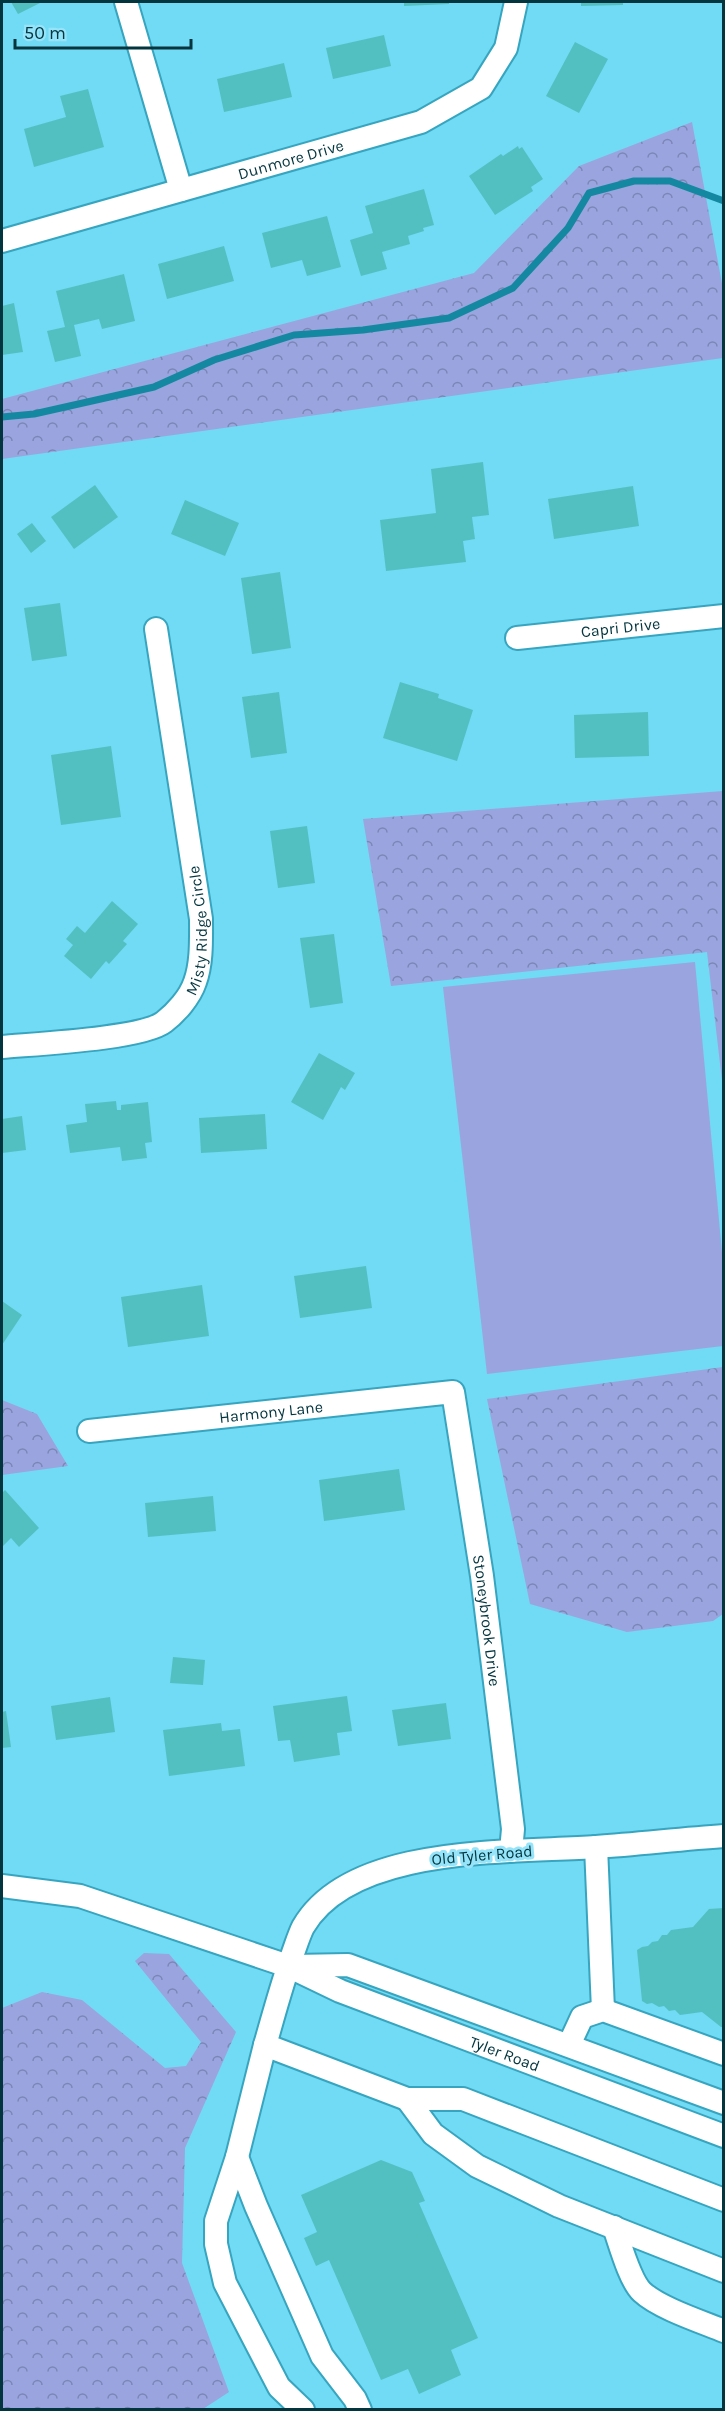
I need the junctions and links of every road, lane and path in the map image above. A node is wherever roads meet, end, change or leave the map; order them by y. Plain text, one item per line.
1 (126, 2) edge
2 (516, 2) edge
3 (181, 190) junction
4 (2, 241) edge
5 (723, 616) edge
6 (156, 629) dead end
7 (517, 638) dead end
8 (2, 1047) edge
9 (453, 1392) joint
10 (89, 1431) dead end
11 (723, 1836) edge
12 (596, 1847) junction
13 (511, 1851) junction
14 (2, 1886) edge
15 (288, 1966) junction
16 (603, 2010) junction
17 (265, 2044) junction
18 (569, 2045) junction
19 (723, 2054) edge
20 (407, 2099) junction
21 (463, 2099) junction
22 (723, 2103) edge
23 (433, 2134) junction
24 (723, 2136) edge
25 (237, 2157) junction
26 (723, 2200) edge
27 (256, 2206) junction
28 (220, 2207) junction
29 (614, 2227) junction
30 (723, 2271) edge
31 (723, 2331) edge
32 (303, 2409) edge
33 (360, 2409) edge

1 - 3 street
2 - 3 street, Dunmore Drive
3 - 4 street, Dunmore Drive
5 - 7 street, Capri Drive
6 - 8 street, Misty Ridge Circle
9 - 10 street, Harmony Lane
9 - 13 street, Stoneybrook Drive
11 - 12 street, Old Tyler Road
12 - 13 street, Old Tyler Road
12 - 16 street
13 - 15 street, Old Tyler Road
14 - 15 street, Tyler Road
15 - 17 street, Old Tyler Road
15 - 18 street, Tyler Road
15 - 24 street, Tyler Road
16 - 18 street
16 - 19 street
17 - 20 street
17 - 25 street, Old Tyler Road
18 - 22 street, Tyler Road
20 - 21 street
20 - 23 street
21 - 23 street
21 - 26 street
23 - 29 street
25 - 27 street
25 - 28 street, Old Tyler Road
27 - 28 street
27 - 33 street
28 - 32 street, Old Tyler Road
29 - 30 street
29 - 31 street

